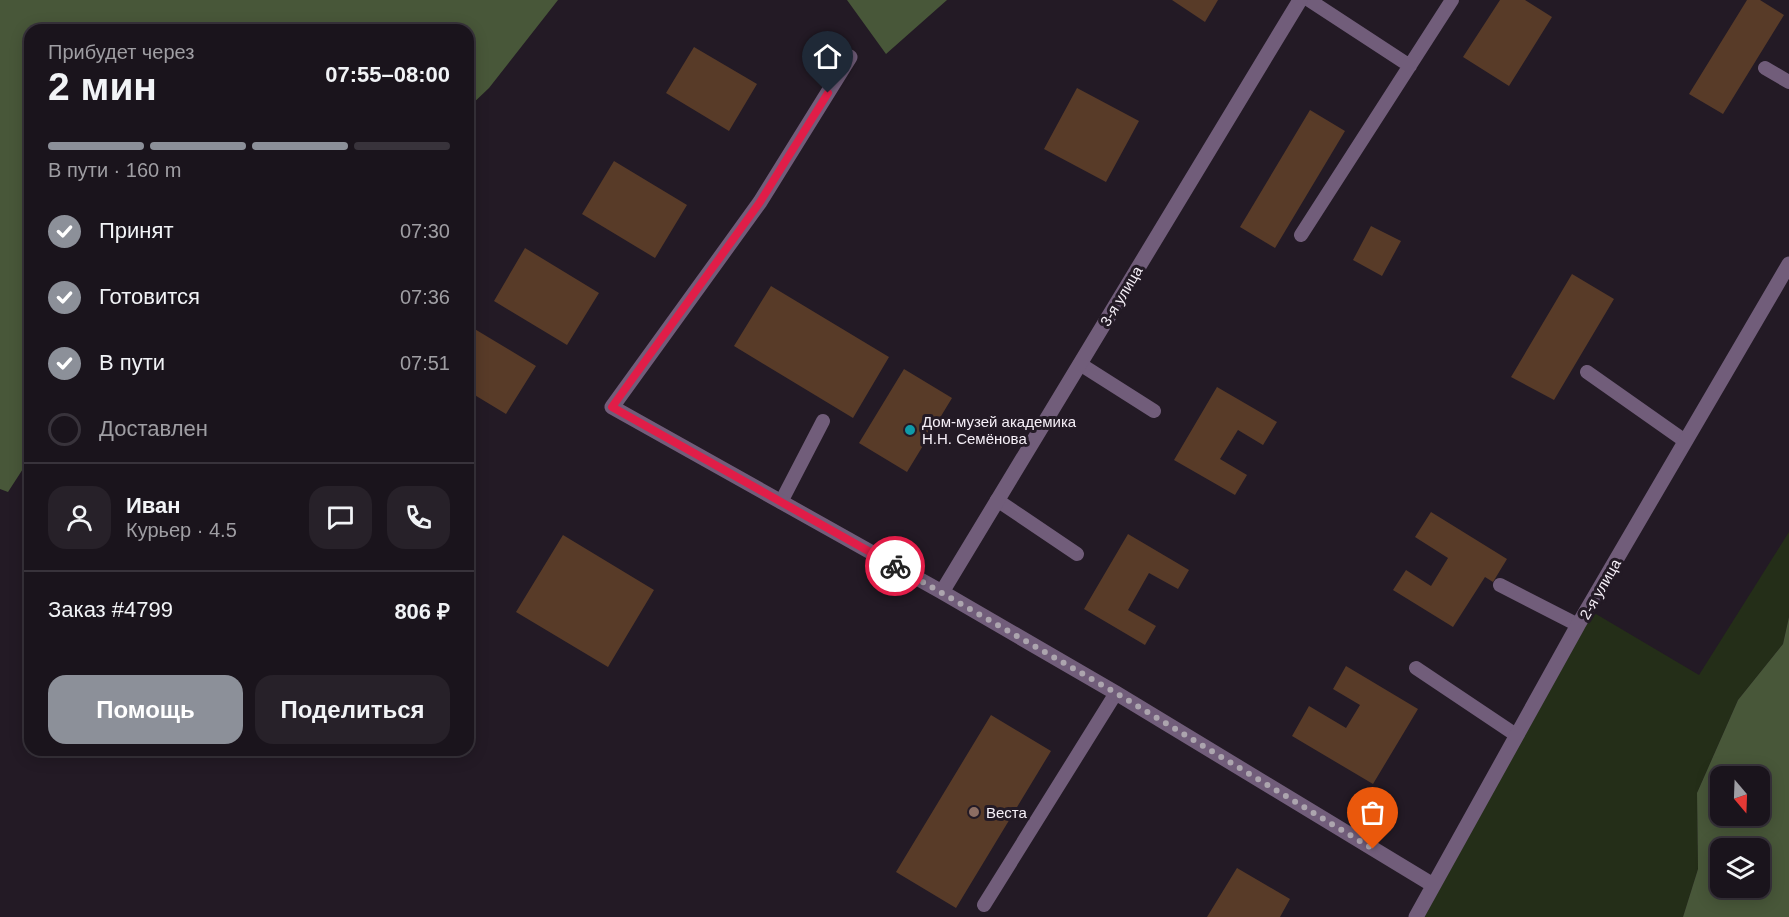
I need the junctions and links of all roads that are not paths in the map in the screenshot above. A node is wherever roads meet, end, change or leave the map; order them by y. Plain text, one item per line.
1 (1300, 0) edge
2 (1309, 0) edge
3 (1452, 0) edge
4 (850, 57) dead end
5 (1410, 66) junction
6 (1765, 68) dead end
7 (1789, 82) edge
8 (1301, 235) dead end
9 (1789, 264) edge
10 (1080, 363) junction
11 (1587, 372) dead end
12 (1154, 411) dead end
13 (823, 421) dead end
14 (1685, 441) junction
15 (997, 500) junction
16 (782, 502) junction
17 (1077, 554) dead end
18 (1500, 585) dead end
19 (942, 592) junction
20 (1578, 626) junction
21 (1416, 668) dead end
22 (1116, 693) junction
23 (1516, 735) junction
24 (1433, 885) junction
25 (984, 905) dead end
26 (1416, 917) edge

1 - 10 street, 3-я улица
2 - 5 lane
3 - 5 lane
4 - 16 street
5 - 8 lane
6 - 7 lane
9 - 14 street, 2-я улица
10 - 12 lane
10 - 15 street, 3-я улица
11 - 14 lane
13 - 16 lane
14 - 20 street, 2-я улица
15 - 17 lane
15 - 19 street, 3-я улица
16 - 19 street
18 - 20 lane
19 - 22 street
20 - 23 street, 2-я улица
21 - 23 lane
22 - 24 street
22 - 25 lane
23 - 24 street, 2-я улица
24 - 26 street, 2-я улица

